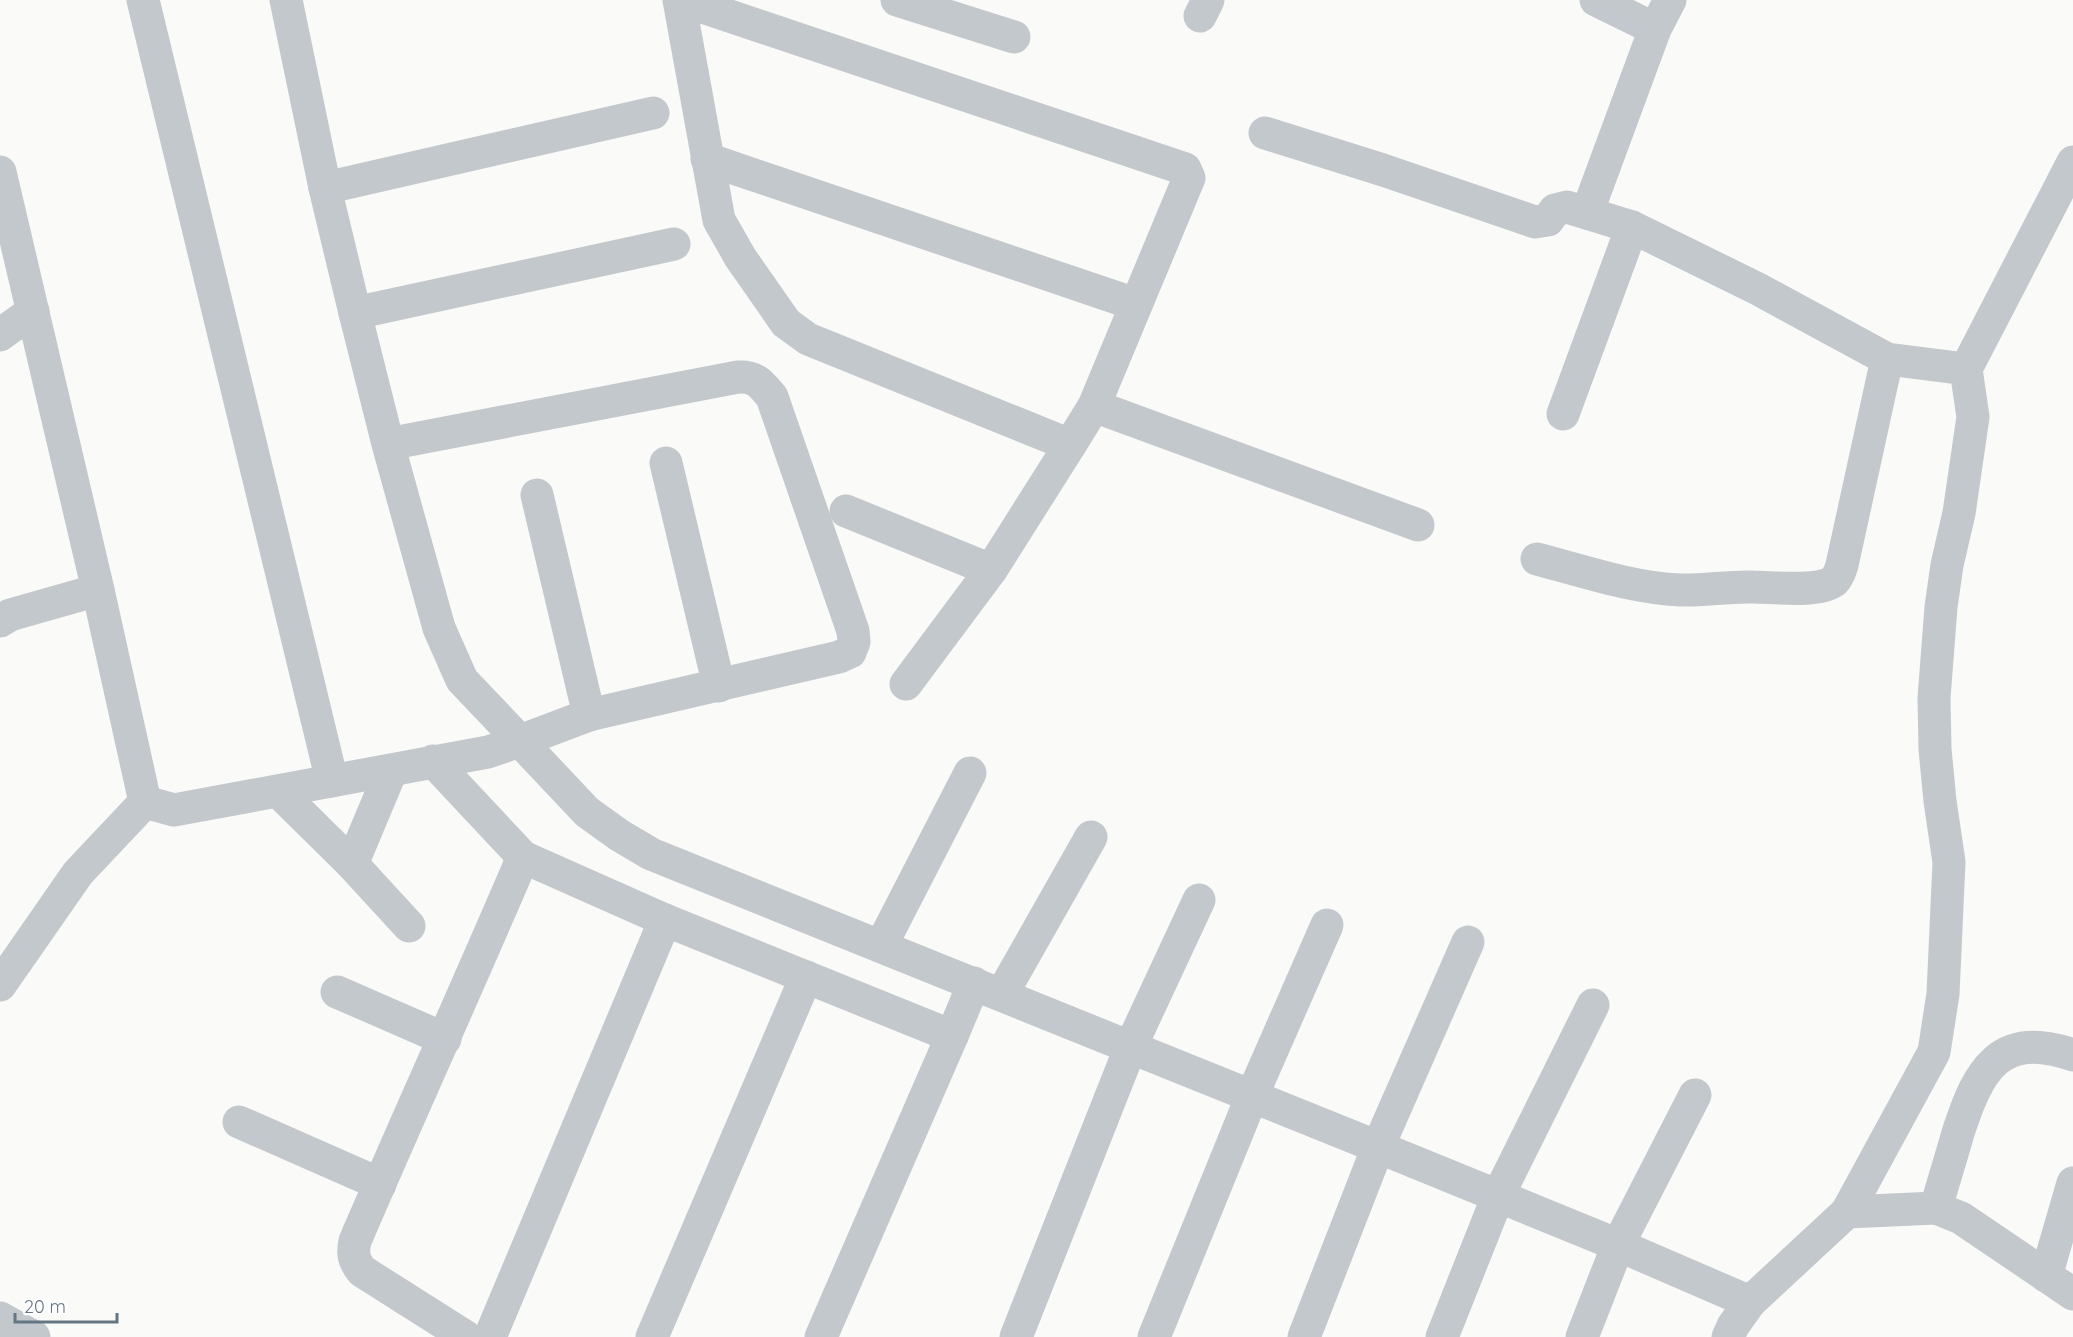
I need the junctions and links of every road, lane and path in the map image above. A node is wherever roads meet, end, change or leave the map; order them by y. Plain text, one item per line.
1 (142, 0) edge
2 (286, 0) edge
3 (680, 0) edge
4 (897, 0) edge
5 (1596, 0) edge
6 (1670, 0) edge
7 (1654, 29) junction
8 (1014, 37) dead end
9 (653, 113) dead end
10 (1265, 133) dead end
11 (707, 159) junction
12 (2073, 162) edge
13 (0, 172) edge
14 (325, 188) junction
15 (1587, 213) junction
16 (1632, 227) junction
17 (674, 244) dead end
18 (1135, 304) junction
19 (33, 311) junction
20 (355, 314) junction
21 (0, 335) edge
22 (1887, 359) junction
23 (1966, 369) junction
24 (1094, 406) junction
25 (1563, 414) dead end
26 (388, 444) junction
27 (1070, 445) junction
28 (666, 463) dead end
29 (537, 495) dead end
30 (846, 511) dead end
31 (1418, 525) dead end
32 (1537, 559) dead end
33 (991, 570) junction
34 (98, 590) junction
35 (3, 623) edge
36 (906, 684) dead end
37 (719, 686) junction
38 (589, 715) junction
39 (520, 741) junction
40 (460, 757) junction
41 (391, 771) junction
42 (970, 773) dead end
43 (332, 781) junction
44 (279, 792) junction
45 (145, 802) junction
46 (1091, 837) dead end
47 (523, 857) junction
48 (351, 864) junction
49 (1199, 900) dead end
50 (665, 920) junction
51 (1327, 925) dead end
52 (409, 926) dead end
53 (1468, 942) dead end
54 (881, 946) junction
55 (806, 978) junction
56 (0, 985) edge
57 (983, 988) junction
58 (338, 992) dead end
59 (1593, 1005) dead end
60 (955, 1029) junction
61 (445, 1039) junction
62 (1131, 1047) junction
63 (2073, 1055) edge
64 (1695, 1095) dead end
65 (1252, 1096) junction
66 (239, 1122) dead end
67 (1378, 1147) junction
68 (2073, 1183) edge
69 (380, 1184) junction
70 (1498, 1196) junction
71 (1935, 1208) junction
72 (1847, 1212) junction
73 (1618, 1245) junction
74 (2046, 1276) junction
75 (2073, 1294) edge
76 (1750, 1302) junction
77 (0, 1318) edge
78 (34, 1337) edge
79 (466, 1337) edge
80 (490, 1337) edge
81 (652, 1337) edge
82 (821, 1337) edge
83 (1016, 1337) edge
84 (1154, 1337) edge
85 (1304, 1337) edge
86 (1442, 1337) edge
87 (1582, 1337) edge
88 (1728, 1337) edge

1 - 43 street
2 - 14 street
3 - 11 street
3 - 18 street
4 - 8 street
5 - 7 street
6 - 7 street
7 - 15 street
9 - 14 street
10 - 15 street
11 - 18 street
11 - 27 street
12 - 23 street
13 - 19 street
14 - 20 street
15 - 16 street
16 - 22 street
16 - 25 street
17 - 20 street
18 - 24 street
19 - 21 street
19 - 34 street
20 - 26 street
22 - 23 street
22 - 32 street
23 - 72 street
24 - 27 street
24 - 31 street
26 - 37 street
26 - 39 street
27 - 33 street
28 - 37 street
29 - 38 street
30 - 33 street
33 - 36 street
34 - 35 street
34 - 45 street
37 - 38 street
38 - 39 street
39 - 40 street
39 - 54 street
40 - 41 street
40 - 47 street
41 - 43 street
41 - 48 street
42 - 54 street
43 - 44 street
44 - 45 street
44 - 48 street
45 - 56 street
46 - 57 street
47 - 50 street
47 - 61 street
48 - 52 street
49 - 62 street
50 - 55 street
50 - 80 street
51 - 65 street
53 - 67 street
54 - 57 street
55 - 60 street
55 - 81 street
57 - 60 street
57 - 62 street
58 - 61 street
59 - 70 street
60 - 82 street
61 - 69 street
62 - 65 street
62 - 83 street
63 - 71 street
64 - 73 street
65 - 67 street
65 - 84 street
66 - 69 street
67 - 70 street
67 - 85 street
68 - 74 street
69 - 79 street
70 - 73 street
70 - 86 street
71 - 72 street
71 - 74 street
72 - 76 street
73 - 76 street
73 - 87 street
74 - 75 street
76 - 88 street
77 - 78 street

